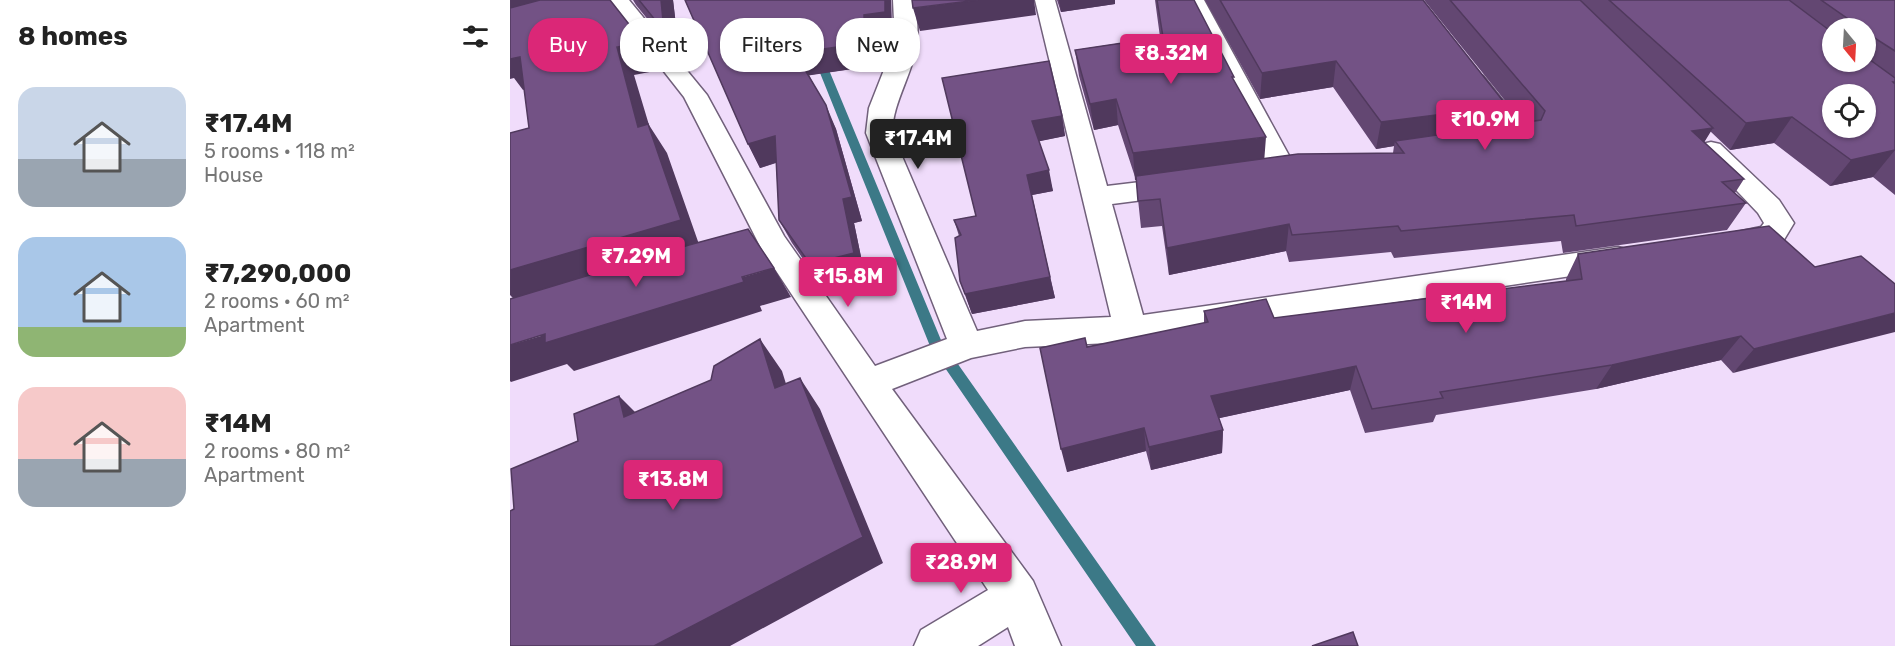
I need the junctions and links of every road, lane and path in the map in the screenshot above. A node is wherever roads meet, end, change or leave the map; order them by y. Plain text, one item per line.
1 (903, 0) edge
2 (1046, 0) edge
3 (1194, 0) edge
4 (616, 2) edge
5 (1462, 65) edge
6 (1693, 133) edge
7 (1496, 142) edge
8 (1284, 172) edge
9 (1202, 183) edge
10 (1095, 197) junction
11 (772, 241) junction
12 (1712, 245) edge
13 (738, 251) edge
14 (1640, 255) edge
15 (1130, 329) junction
16 (967, 346) junction
17 (868, 383) junction
18 (1018, 596) junction
19 (937, 646) edge
20 (1038, 646) edge

1 - 16 street
2 - 10 street
3 - 8 street
4 - 11 street
5 - 7 street
6 - 12 street
9 - 10 street
10 - 15 street
11 - 13 street
11 - 17 street
14 - 15 street
15 - 16 street
16 - 17 street
17 - 18 street
18 - 19 street
18 - 20 street

